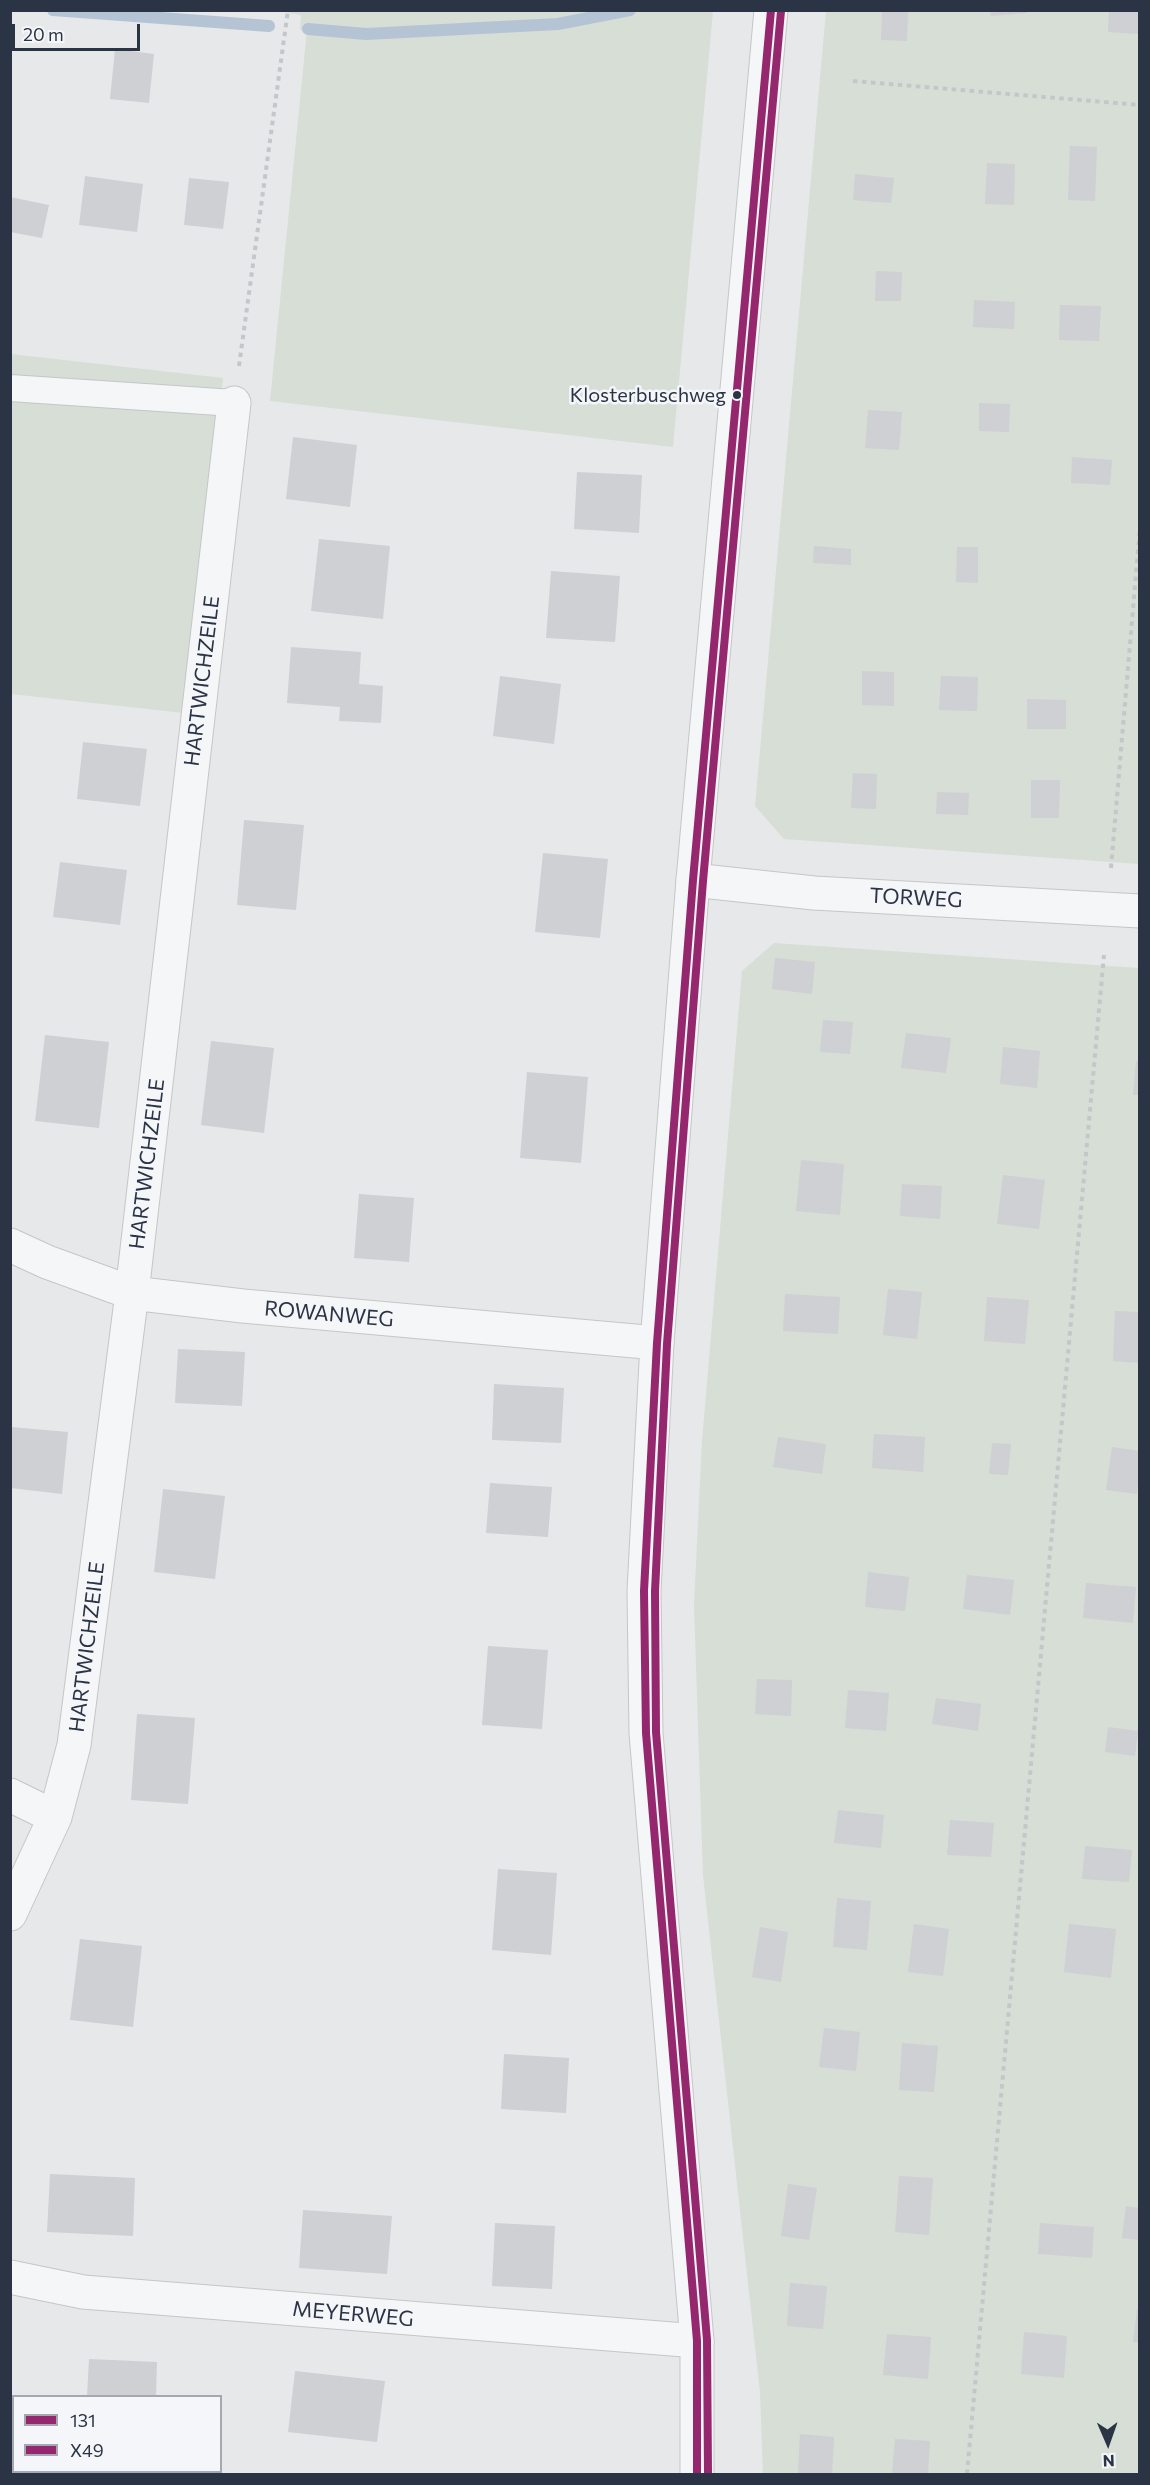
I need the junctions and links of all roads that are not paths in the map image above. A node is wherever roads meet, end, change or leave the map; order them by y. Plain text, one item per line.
1 (771, 10) edge
2 (10, 388) edge
3 (234, 402) joint
4 (693, 880) junction
5 (1140, 911) edge
6 (10, 1245) edge
7 (132, 1293) junction
8 (657, 1343) junction
9 (10, 1795) edge
10 (54, 1817) junction
11 (10, 1914) edge
12 (10, 2277) edge
13 (697, 2341) junction
14 (697, 2475) edge

1 - 4 street
2 - 3 lane
3 - 7 street, HARTWICHZEILE
4 - 5 street, TORWEG
4 - 8 street
6 - 7 street, ROWANWEG
7 - 8 street, ROWANWEG
7 - 10 street, HARTWICHZEILE
8 - 13 street
9 - 10 street
10 - 11 street, HARTWICHZEILE
12 - 13 street, MEYERWEG
13 - 14 street

